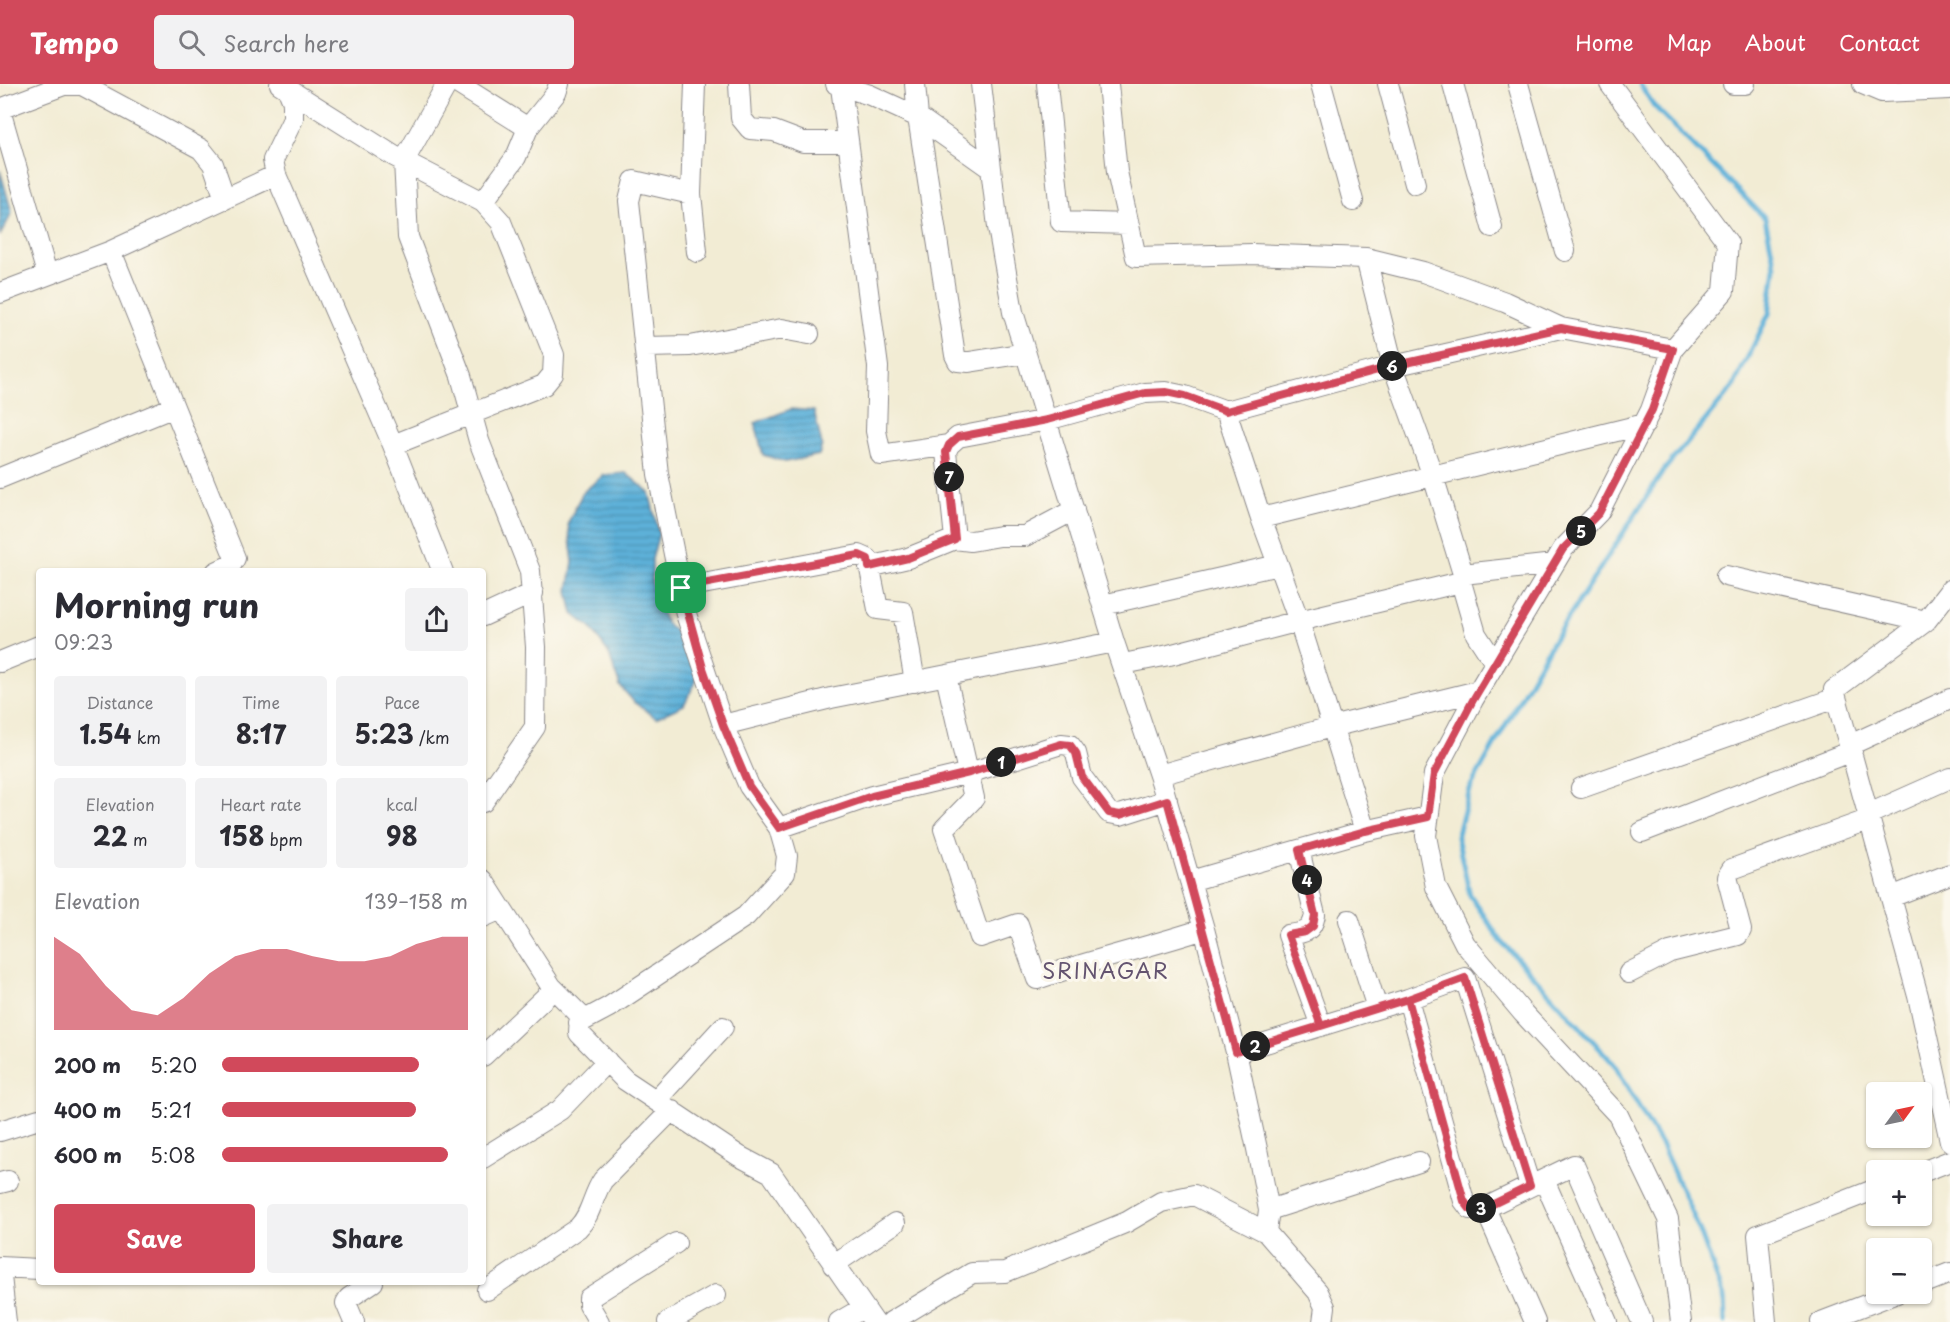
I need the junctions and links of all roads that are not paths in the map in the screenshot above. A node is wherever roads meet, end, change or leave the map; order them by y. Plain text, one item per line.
1 (447, 84) edge
2 (458, 84) edge
3 (559, 84) edge
4 (695, 84) edge
5 (738, 84) edge
6 (915, 84) edge
7 (981, 84) edge
8 (1047, 84) edge
9 (1108, 84) edge
10 (1321, 84) edge
11 (1388, 84) edge
12 (1453, 84) edge
13 (1518, 84) edge
14 (1610, 84) edge
15 (1733, 84) edge
16 (1745, 84) edge
17 (1863, 84) edge
18 (839, 85) edge
19 (284, 87) edge
20 (1927, 87) edge
21 (1950, 89) edge
22 (0, 110) edge
23 (918, 117) junction
24 (528, 128) junction
25 (848, 142) junction
26 (404, 161) junction
27 (990, 168) junction
28 (276, 175) junction
29 (1415, 183) dead end
30 (691, 194) junction
31 (225, 199) junction
32 (483, 201) junction
33 (1353, 201) dead end
34 (1128, 224) junction
35 (1492, 227) dead end
36 (111, 251) junction
37 (1565, 251) dead end
38 (697, 252) dead end
39 (1366, 258) junction
40 (47, 274) junction
41 (0, 293) edge
42 (1561, 328) junction
43 (809, 334) dead end
44 (646, 347) junction
45 (1673, 349) junction
46 (1025, 353) junction
47 (1393, 366) junction
48 (174, 407) junction
49 (1226, 411) junction
50 (470, 416) junction
51 (1047, 420) junction
52 (1645, 424) junction
53 (393, 445) junction
54 (949, 445) junction
55 (1433, 476) junction
56 (0, 478) edge
57 (1074, 510) junction
58 (1261, 518) junction
59 (955, 539) junction
60 (1554, 564) junction
61 (1278, 565) junction
62 (869, 567) junction
63 (225, 568) edge
64 (440, 568) edge
65 (1726, 576) dead end
66 (1462, 578) junction
67 (681, 588) junction
68 (1950, 590) edge
69 (533, 593) junction
70 (1103, 605) junction
71 (486, 614) edge
72 (1299, 621) junction
73 (1926, 621) junction
74 (1114, 642) junction
75 (36, 647) edge
76 (0, 662) edge
77 (1495, 663) junction
78 (1123, 664) junction
79 (946, 676) junction
80 (915, 682) junction
81 (1478, 691) junction
82 (1836, 698) junction
83 (1950, 699) edge
84 (723, 725) junction
85 (1331, 727) junction
86 (1851, 748) junction
87 (969, 773) junction
88 (1159, 775) junction
89 (1950, 778) edge
90 (1581, 788) dead end
91 (486, 798) edge
92 (1167, 800) junction
93 (1869, 816) junction
94 (1428, 817) junction
95 (779, 828) junction
96 (1365, 831) junction
97 (1642, 832) dead end
98 (1299, 850) junction
99 (1950, 874) edge
100 (1190, 881) junction
101 (486, 885) edge
102 (1891, 897) junction
103 (501, 909) junction
104 (486, 916) edge
105 (1349, 920) dead end
106 (1204, 929) junction
107 (1629, 973) dead end
108 (554, 989) junction
109 (1408, 999) junction
110 (1377, 1008) junction
111 (579, 1023) junction
112 (1321, 1026) junction
113 (723, 1027) dead end
114 (1236, 1052) junction
115 (486, 1053) edge
116 (607, 1061) junction
117 (664, 1105) junction
118 (36, 1120) edge
119 (1949, 1128) edge
120 (0, 1131) edge
121 (486, 1156) edge
122 (1950, 1161) edge
123 (1419, 1162) dead end
124 (1932, 1168) edge
125 (1537, 1183) junction
126 (1866, 1193) edge
127 (1485, 1208) junction
128 (1269, 1210) junction
129 (895, 1223) dead end
130 (1266, 1232) junction
131 (676, 1242) dead end
132 (833, 1266) junction
133 (36, 1269) edge
134 (1950, 1273) edge
135 (1932, 1280) edge
136 (368, 1285) edge
137 (487, 1290) dead end
138 (716, 1294) dead end
139 (1868, 1304) edge
140 (868, 1315) edge
141 (6, 1322) edge
142 (354, 1322) edge
143 (599, 1322) edge
144 (668, 1322) edge
145 (839, 1322) edge
146 (891, 1322) edge
147 (1323, 1322) edge
148 (1535, 1322) edge
149 (1606, 1322) edge
150 (1642, 1322) edge
151 (1682, 1322) edge
152 (1766, 1322) edge
153 (1821, 1322) edge

1 - 26 street
2 - 24 street
3 - 24 street
4 - 30 street
5 - 25 street
6 - 23 street
7 - 27 street
8 - 34 street
9 - 34 street
10 - 33 street
11 - 29 street
12 - 35 street
13 - 37 street
14 - 45 street
15 - 16 street
17 - 20 street
18 - 23 street
18 - 25 street
19 - 26 street
19 - 28 street
20 - 21 street
22 - 31 street
22 - 40 street
23 - 27 street
23 - 46 street
24 - 32 street
25 - 54 street
26 - 32 street
26 - 50 street
27 - 46 street
28 - 31 street
28 - 53 street
30 - 38 street
30 - 44 street
31 - 36 street
32 - 50 street
34 - 39 street
36 - 40 street
36 - 48 street
39 - 42 street
39 - 47 street
40 - 41 street
42 - 45 street
42 - 47 street
43 - 44 street
44 - 67 street
45 - 52 street
46 - 51 street
47 - 49 street
47 - 55 street
48 - 56 street
48 - 63 street
49 - 51 street
49 - 58 street
50 - 53 street
50 - 69 street
51 - 54 street
51 - 57 street
52 - 55 street
52 - 60 street
53 - 64 street
54 - 59 street
55 - 58 street
55 - 66 street
57 - 59 street
57 - 70 street
58 - 61 street
59 - 62 street
60 - 66 street
60 - 77 street
61 - 70 street
61 - 72 street
62 - 67 street
62 - 80 street
65 - 73 street
66 - 72 street
66 - 77 street
67 - 84 street
68 - 73 street
69 - 71 street
69 - 91 street
70 - 74 street
72 - 78 street
72 - 85 street
73 - 82 street
74 - 78 street
74 - 79 street
75 - 76 street
77 - 81 street
78 - 88 street
79 - 80 street
79 - 87 street
80 - 84 street
81 - 85 street
81 - 94 street
82 - 86 street
82 - 90 street
83 - 86 street
84 - 95 street
85 - 88 street
85 - 96 street
86 - 93 street
86 - 97 street
87 - 92 street
87 - 95 street
87 - 106 street
88 - 92 street
89 - 93 street
92 - 100 street
93 - 102 street
93 - 107 street
94 - 96 street
94 - 151 street
95 - 111 street
96 - 98 street
98 - 100 street
98 - 112 street
99 - 102 street
100 - 106 street
101 - 103 street
102 - 119 street
103 - 104 street
103 - 108 street
105 - 110 street
106 - 114 street
108 - 111 street
108 - 115 street
109 - 110 street
109 - 125 street
109 - 127 street
110 - 112 street
111 - 116 street
112 - 114 street
113 - 117 street
114 - 128 street
116 - 117 street
116 - 121 street
117 - 132 street
117 - 137 street
118 - 120 street
122 - 124 street
123 - 128 street
125 - 127 street
125 - 149 street
125 - 150 street
126 - 152 street
127 - 148 street
128 - 130 street
129 - 132 street
130 - 146 street
130 - 147 street
131 - 143 street
132 - 140 street
133 - 141 street
134 - 135 street
136 - 142 street
138 - 144 street
139 - 153 street
140 - 145 street

